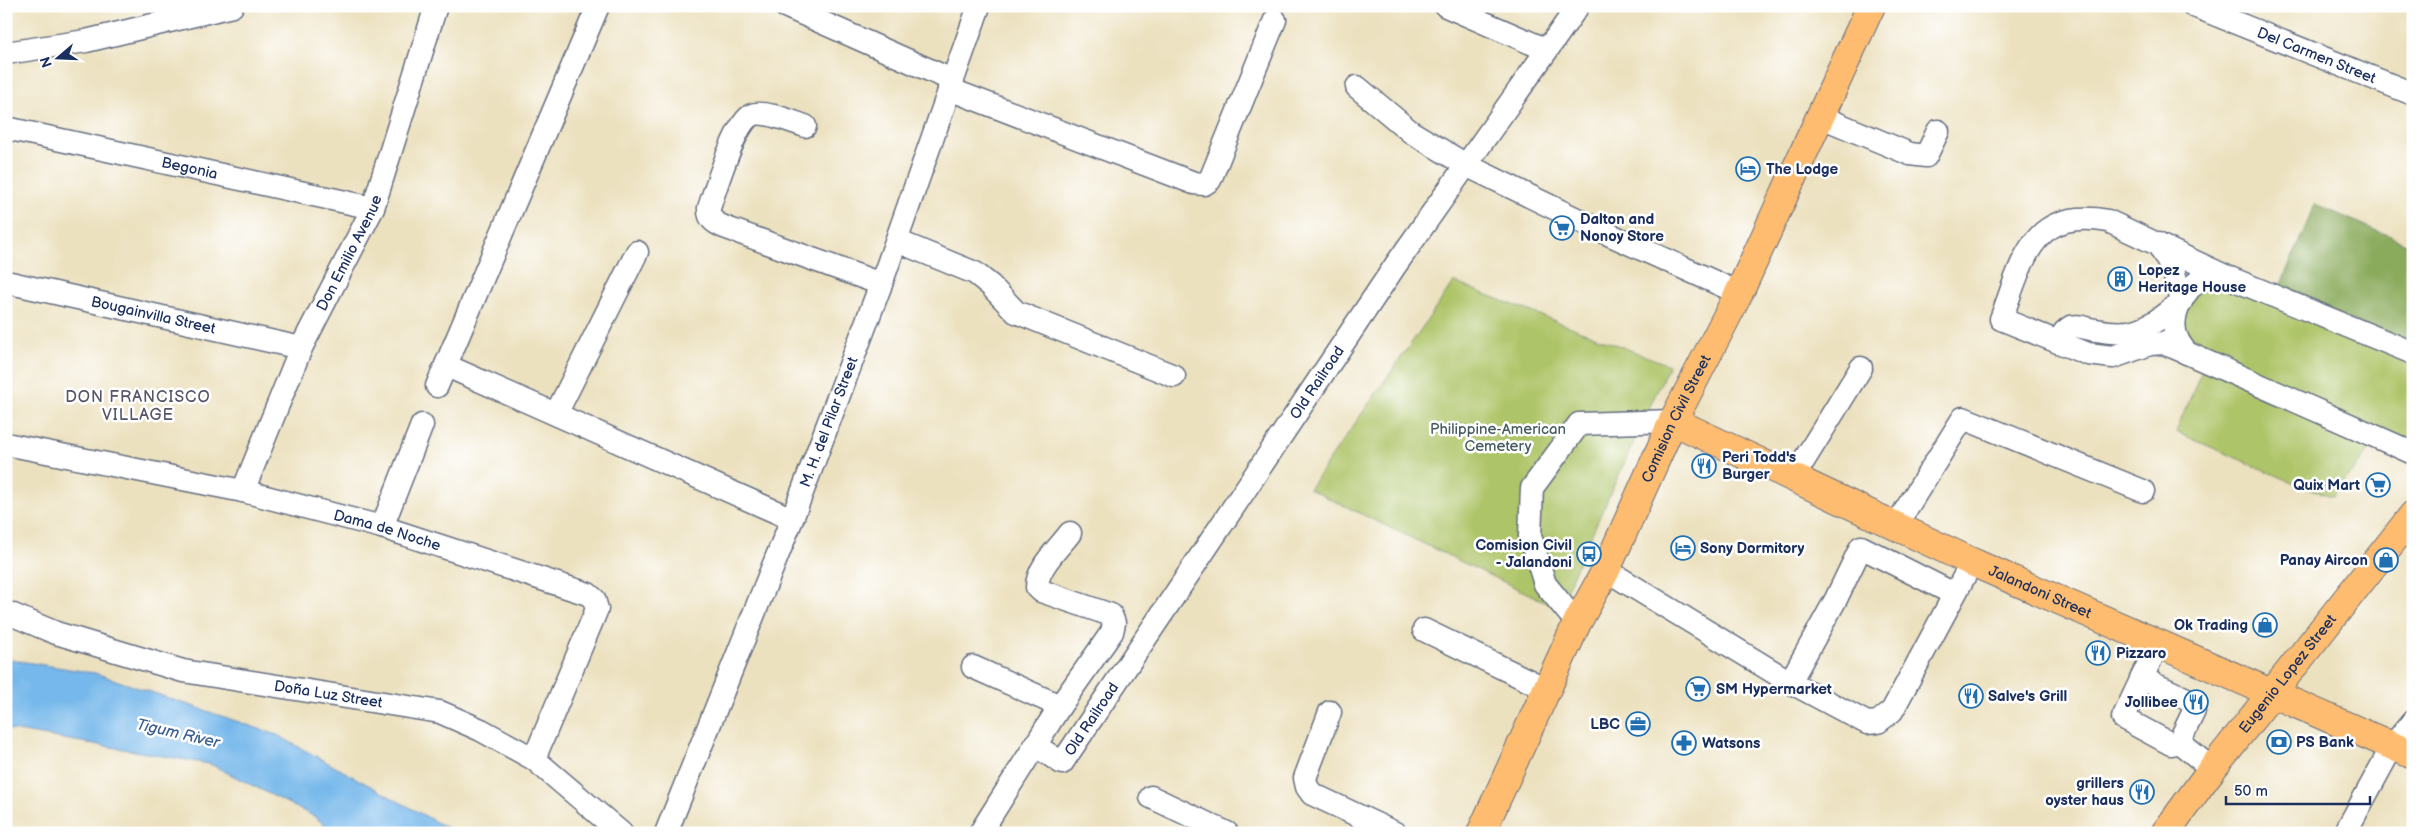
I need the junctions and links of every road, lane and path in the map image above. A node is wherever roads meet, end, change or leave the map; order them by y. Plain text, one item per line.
1 (232, 6) edge
2 (436, 6) edge
3 (598, 6) edge
4 (785, 6) edge
5 (979, 6) edge
6 (1446, 6) edge
7 (1578, 6) edge
8 (1871, 6) edge
9 (2194, 6) edge
10 (1275, 20) dead end
11 (1547, 50) junction
12 (6, 54) edge
13 (951, 84) junction
14 (1357, 87) dead end
15 (2413, 94) edge
16 (1819, 116) junction
17 (805, 126) dead end
18 (6, 128) edge
19 (1938, 131) dead end
20 (1466, 165) junction
21 (373, 208) junction
22 (897, 241) junction
23 (2158, 244) junction
24 (637, 252) dead end
25 (2225, 276) junction
26 (6, 282) edge
27 (881, 284) junction
28 (1739, 293) junction
29 (2181, 301) junction
30 (2058, 342) junction
31 (301, 348) junction
32 (2187, 353) junction
33 (2413, 353) edge
34 (1861, 368) dead end
35 (1174, 376) dead end
36 (556, 414) junction
37 (1673, 421) junction
38 (422, 425) dead end
39 (6, 444) edge
40 (2413, 454) edge
41 (1793, 478) junction
42 (2142, 490) dead end
43 (243, 491) junction
44 (2413, 515) edge
45 (792, 519) junction
46 (382, 526) junction
47 (1895, 527) junction
48 (1070, 533) dead end
49 (1972, 562) junction
50 (1606, 570) junction
51 (1954, 594) junction
52 (6, 612) edge
53 (1577, 623) junction
54 (1424, 630) dead end
55 (2158, 644) junction
56 (973, 667) dead end
57 (2141, 678) junction
58 (1790, 682) junction
59 (1548, 690) junction
60 (2273, 694) junction
61 (1060, 706) junction
62 (1330, 712) dead end
63 (2413, 721) edge
64 (2179, 742) junction
65 (1036, 746) junction
66 (2403, 750) edge
67 (534, 759) junction
68 (2212, 769) junction
69 (1151, 797) dead end
70 (618, 832) edge
71 (666, 833) edge
72 (980, 833) edge
73 (1227, 833) edge
74 (1395, 833) edge
75 (1481, 833) edge
76 (2165, 833) edge
77 (2345, 833) edge

1 - 12 street
2 - 21 street, Don Emilio Avenue
3 - 36 street
4 - 13 street
5 - 13 street, M. H. del Pilar Street
6 - 11 street
7 - 11 street, Old Railroad
8 - 16 main road, Comision Civil Street
9 - 15 street, Del Carmen Street
10 - 13 street
11 - 20 street, Old Railroad
13 - 22 street, M. H. del Pilar Street
14 - 20 street
16 - 19 street
16 - 28 main road, Comision Civil Street
17 - 27 street
18 - 21 street, Begonia
20 - 28 street
20 - 65 street, Old Railroad
21 - 31 street, Don Emilio Avenue
22 - 27 street, M. H. del Pilar Street
22 - 35 street
23 - 25 street
23 - 29 street
23 - 30 street
24 - 36 street
25 - 29 street
25 - 33 street
26 - 31 street, Bougainvilla Street
27 - 45 street, M. H. del Pilar Street
28 - 37 main road, Comision Civil Street
29 - 30 street
29 - 32 street
30 - 32 street
31 - 43 street, Don Emilio Avenue
32 - 40 street
34 - 41 street
36 - 45 street
37 - 41 main road, Jalandoni Street
37 - 50 main road, Comision Civil Street
37 - 53 street
38 - 46 street
39 - 43 street, Dama de Noche
41 - 47 main road, Jalandoni Street
42 - 47 street
43 - 46 street, Dama de Noche
44 - 60 main road, Eugenio Lopez Street
45 - 71 street, M. H. del Pilar Street
46 - 67 street, Dama de Noche
47 - 49 main road, Jalandoni Street
48 - 61 street
49 - 51 street
49 - 55 main road, Jalandoni Street
50 - 53 main road, Comision Civil Street
50 - 58 street
51 - 58 street
51 - 58 street
52 - 67 street, Doña Luz Street
53 - 59 main road, Comision Civil Street
54 - 59 street
55 - 57 street
55 - 60 main road, Jalandoni Street
56 - 61 street
57 - 64 street
57 - 64 street
59 - 75 main road, Comision Civil Street
60 - 66 main road, Jalandoni Street
60 - 68 main road, Eugenio Lopez Street
61 - 65 street
62 - 74 street
63 - 66 street
64 - 68 street
65 - 72 street
66 - 77 street
67 - 70 street, Doña Luz Street
68 - 76 main road, Eugenio Lopez Street
69 - 73 street

